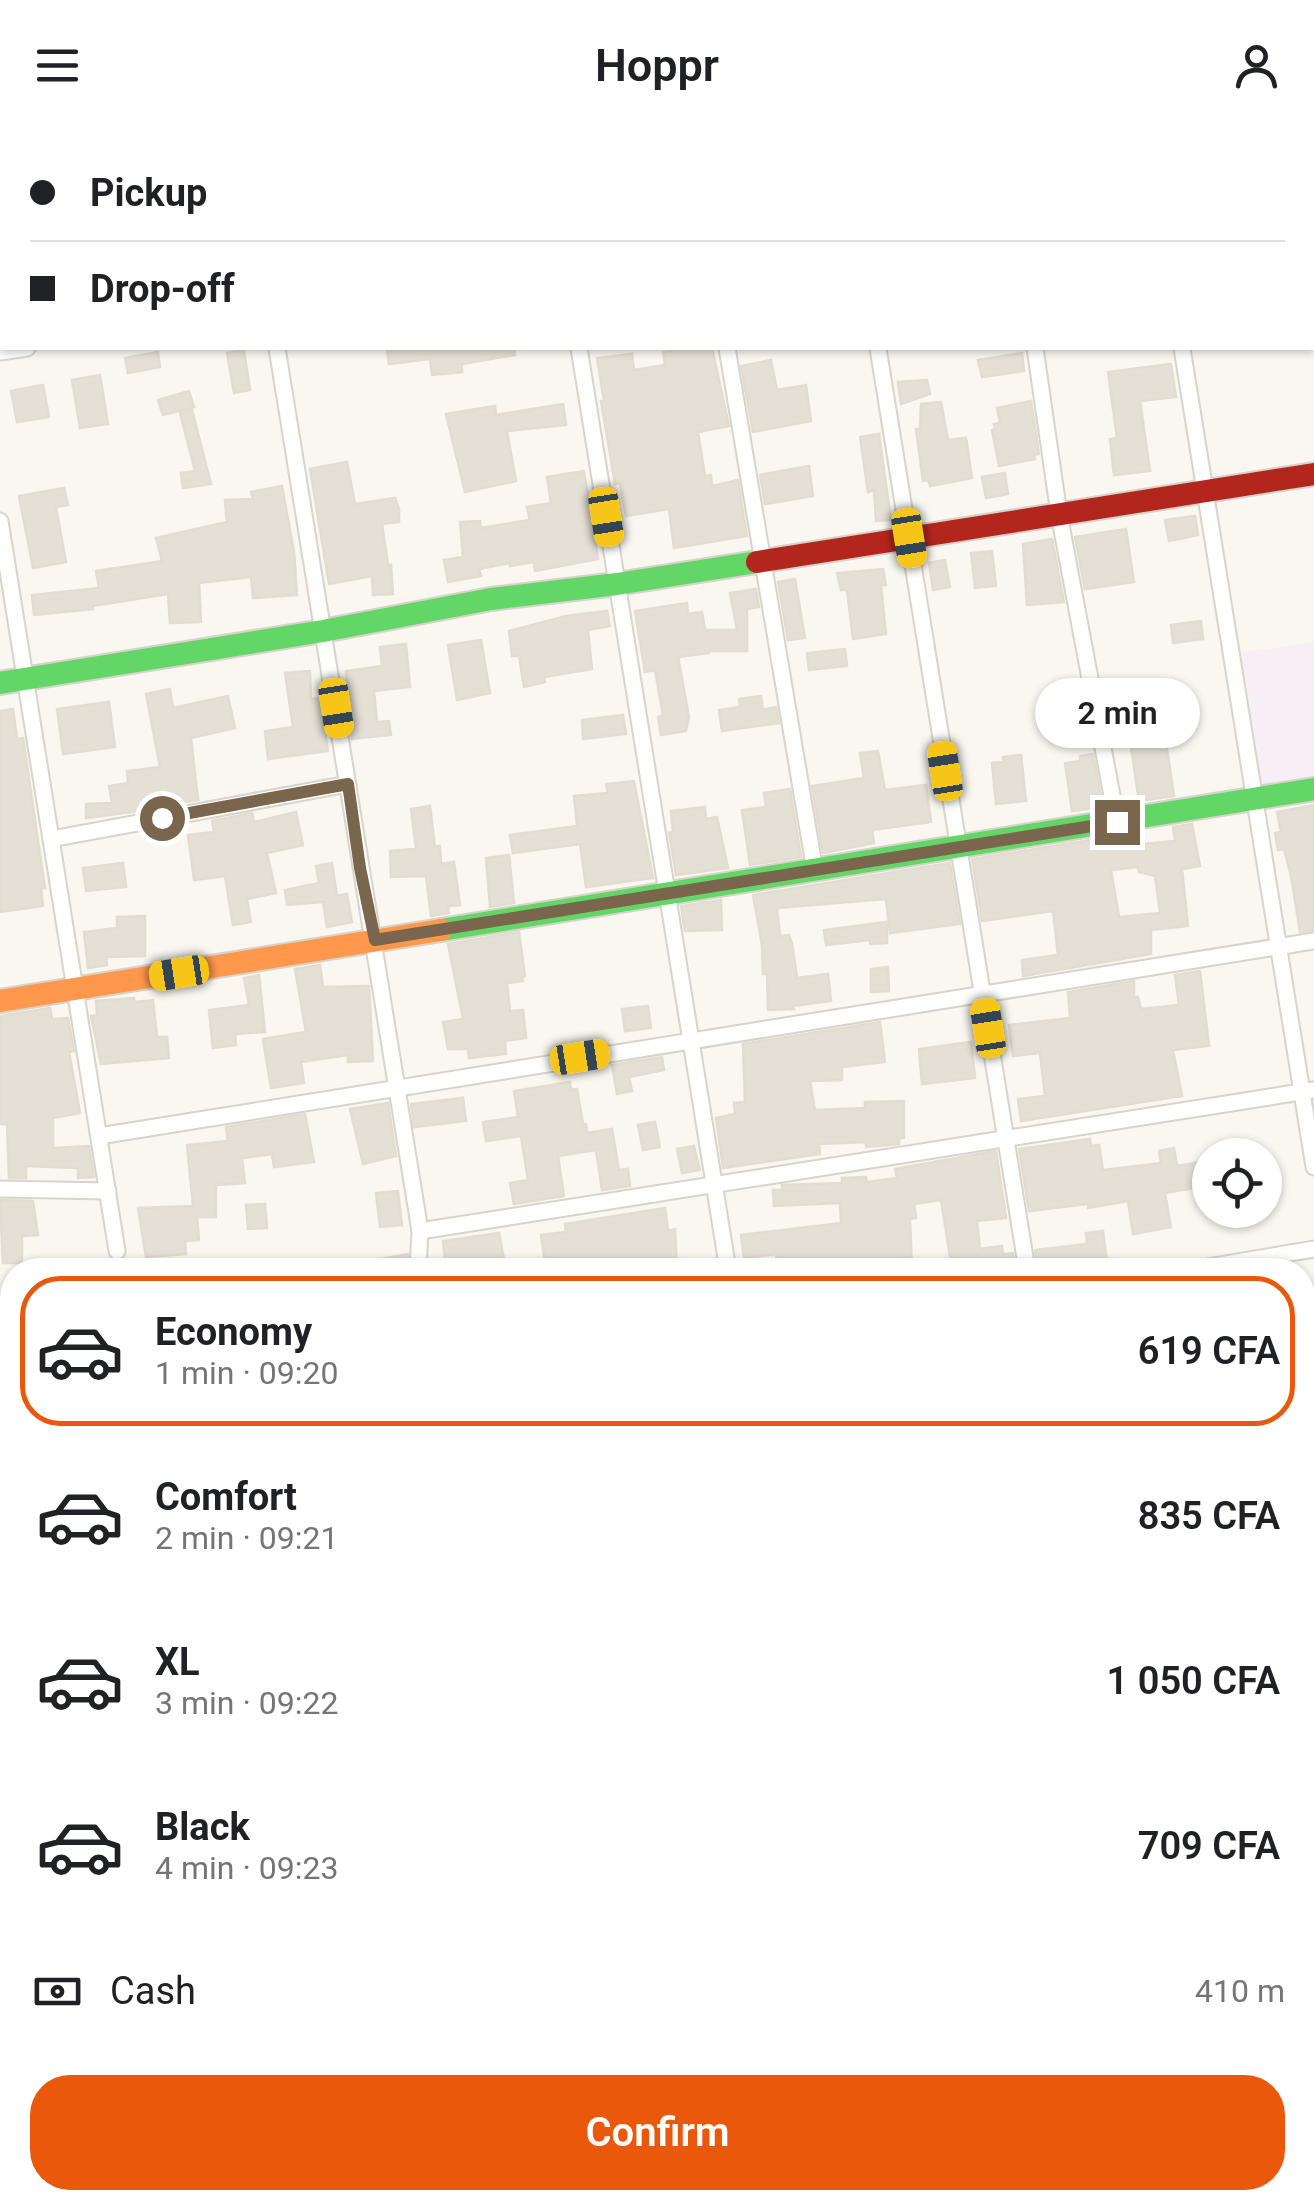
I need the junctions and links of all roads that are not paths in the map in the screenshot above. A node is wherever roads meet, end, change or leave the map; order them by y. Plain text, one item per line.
1 (277, 350) edge
2 (578, 350) edge
3 (727, 350) edge
4 (878, 350) edge
5 (1035, 350) edge
6 (1182, 350) edge
7 (1314, 474) edge
8 (1205, 491) junction
9 (1059, 514) junction
10 (0, 521) edge
11 (909, 538) junction
12 (763, 562) junction
13 (617, 584) junction
14 (323, 631) junction
15 (26, 678) junction
16 (0, 683) edge
17 (348, 784) junction
18 (1314, 790) edge
19 (1252, 800) junction
20 (1117, 822) junction
21 (51, 838) junction
22 (957, 848) junction
23 (814, 871) junction
24 (668, 895) junction
25 (375, 940) junction
26 (1314, 940) edge
27 (1278, 945) junction
28 (76, 989) junction
29 (982, 992) junction
30 (0, 1001) edge
31 (690, 1039) junction
32 (397, 1088) junction
33 (1308, 1091) edge
34 (99, 1136) junction
35 (1006, 1138) junction
36 (1314, 1168) edge
37 (714, 1184) junction
38 (0, 1189) edge
39 (108, 1191) junction
40 (420, 1231) junction
41 (1314, 1249) edge
42 (118, 1251) dead end
43 (419, 1258) edge
44 (726, 1258) edge
45 (1026, 1258) edge
46 (1261, 1258) edge

1 - 14 street
2 - 13 street
3 - 12 street
4 - 11 street
5 - 9 street
6 - 8 street
7 - 8 street
8 - 9 street
8 - 19 street
9 - 11 street
9 - 20 street
10 - 15 street
11 - 12 street
11 - 22 street
12 - 13 street
12 - 23 street
13 - 14 street
13 - 24 street
14 - 15 street
14 - 17 street
15 - 16 street
15 - 21 street
17 - 21 street
17 - 25 street
18 - 19 street
19 - 20 street
19 - 27 street
20 - 22 street
21 - 28 street
22 - 23 street
22 - 29 street
23 - 24 street
24 - 25 street
24 - 31 street
25 - 28 street
25 - 32 street
26 - 27 street
27 - 29 street
27 - 33 street
28 - 30 street
28 - 34 street
29 - 31 street
29 - 35 street
31 - 32 street
31 - 37 street
32 - 34 street
32 - 40 street
33 - 35 street
33 - 36 street
34 - 39 street
35 - 37 street
35 - 45 street
37 - 40 street
37 - 44 street
38 - 39 street
39 - 42 street
40 - 43 street
41 - 46 street

